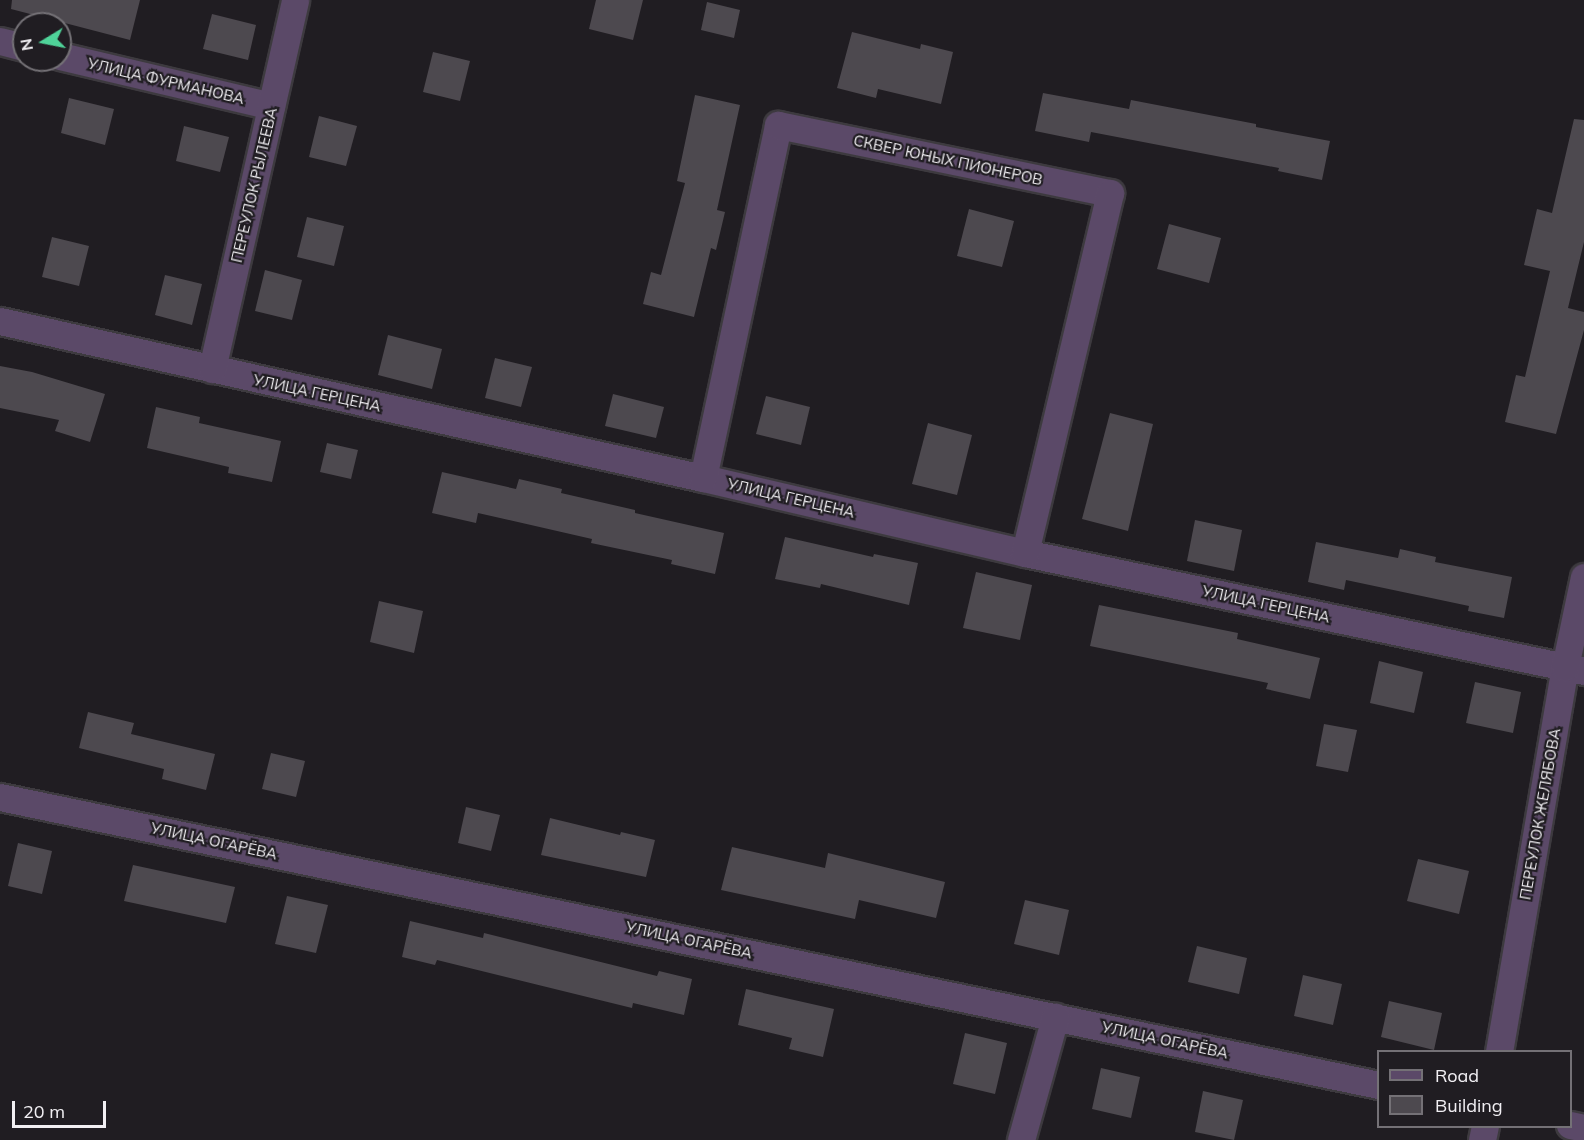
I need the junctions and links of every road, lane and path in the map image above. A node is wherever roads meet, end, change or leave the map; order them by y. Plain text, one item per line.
1 (295, 0) edge
2 (72, 59) edge
3 (271, 106) junction
4 (0, 321) edge
5 (212, 369) junction
6 (703, 478) junction
7 (1025, 553) junction
8 (1584, 577) edge
9 (1575, 669) edge
10 (0, 797) edge
11 (1055, 1017) junction
12 (1498, 1050) edge
13 (1377, 1085) edge
14 (1021, 1140) edge

1 - 3 street, ПЕРЕУЛОК РЫЛЕЕВА
2 - 3 street, УЛИЦА ФУРМАНОВА
3 - 5 street, ПЕРЕУЛОК РЫЛЕЕВА
4 - 5 street, УЛИЦА ГЕРЦЕНА
5 - 6 street, УЛИЦА ГЕРЦЕНА
6 - 7 street, УЛИЦА ГЕРЦЕНА
6 - 7 street, СКВЕР ЮНЫХ ПИОНЕРОВ
7 - 9 street, УЛИЦА ГЕРЦЕНА
8 - 9 street, ПЕРЕУЛОК ЖЕЛЯБОВА
9 - 12 street, ПЕРЕУЛОК ЖЕЛЯБОВА
10 - 11 street, УЛИЦА ОГАРЁВА
11 - 13 street, УЛИЦА ОГАРЁВА
11 - 14 street

